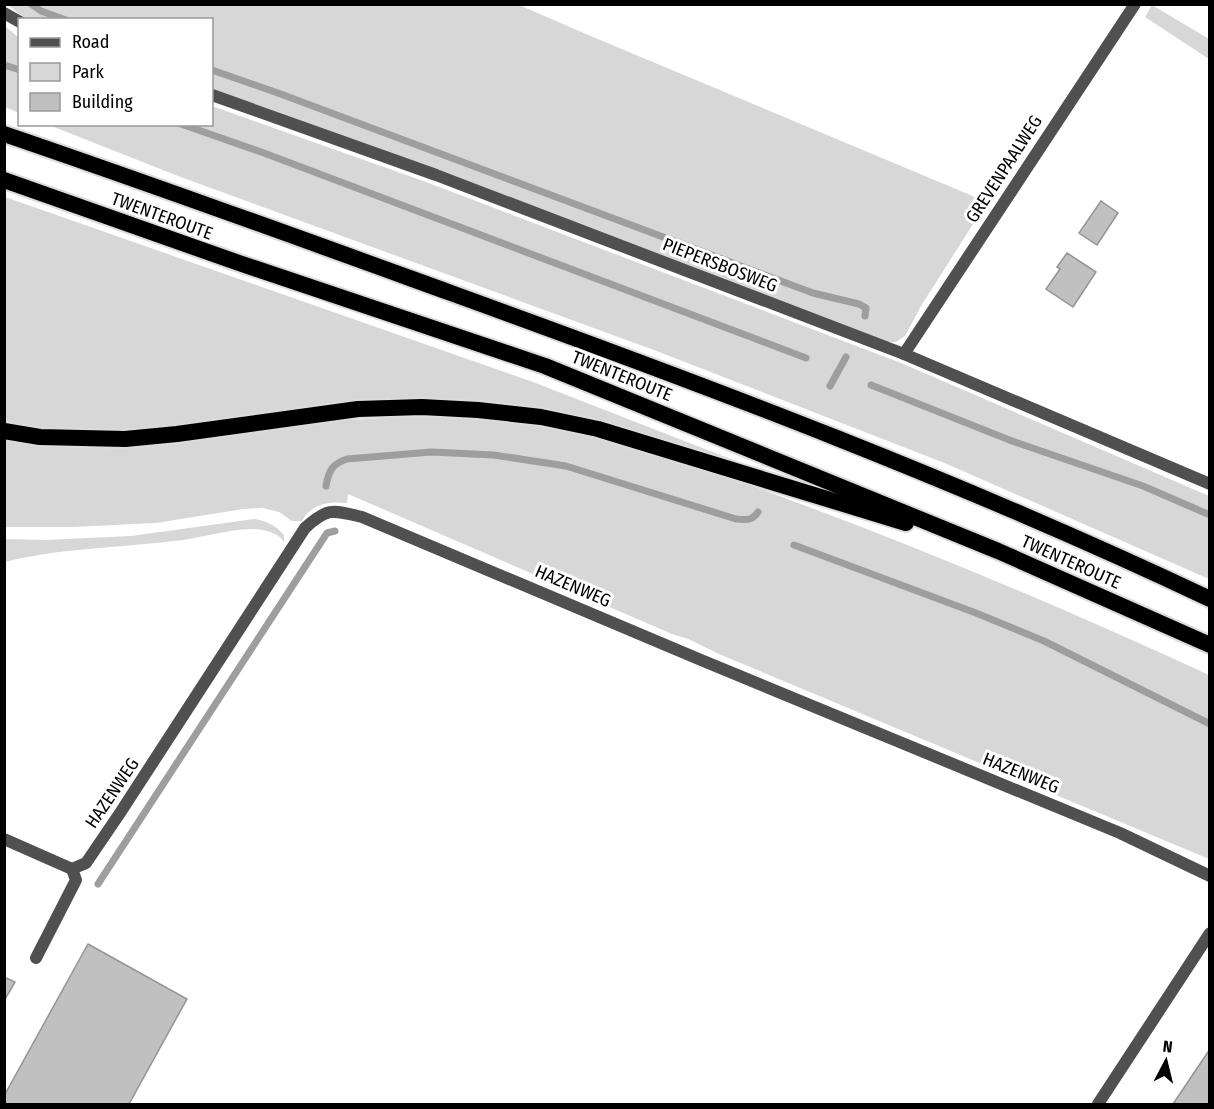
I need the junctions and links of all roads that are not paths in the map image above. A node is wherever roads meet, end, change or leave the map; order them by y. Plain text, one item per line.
1 (1135, 4) edge
2 (4, 13) edge
3 (18, 21) edge
4 (213, 95) edge
5 (4, 134) edge
6 (4, 180) edge
7 (904, 354) junction
8 (4, 431) edge
9 (1209, 484) edge
10 (998, 551) junction
11 (1209, 599) edge
12 (1209, 645) edge
13 (4, 839) edge
14 (72, 869) junction
15 (1209, 876) edge
16 (1209, 933) edge
17 (36, 958) dead end
18 (1098, 1104) edge

1 - 7 street, GREVENPAALWEG
2 - 3 street
4 - 7 street, PIEPERSBOSWEG
5 - 11 highway, TWENTEROUTE
6 - 10 highway, TWENTEROUTE
7 - 9 street, PIEPERSBOSWEG
8 - 10 highway
10 - 12 highway, TWENTEROUTE
13 - 14 street
14 - 15 street, HAZENWEG
14 - 17 street
16 - 18 street

